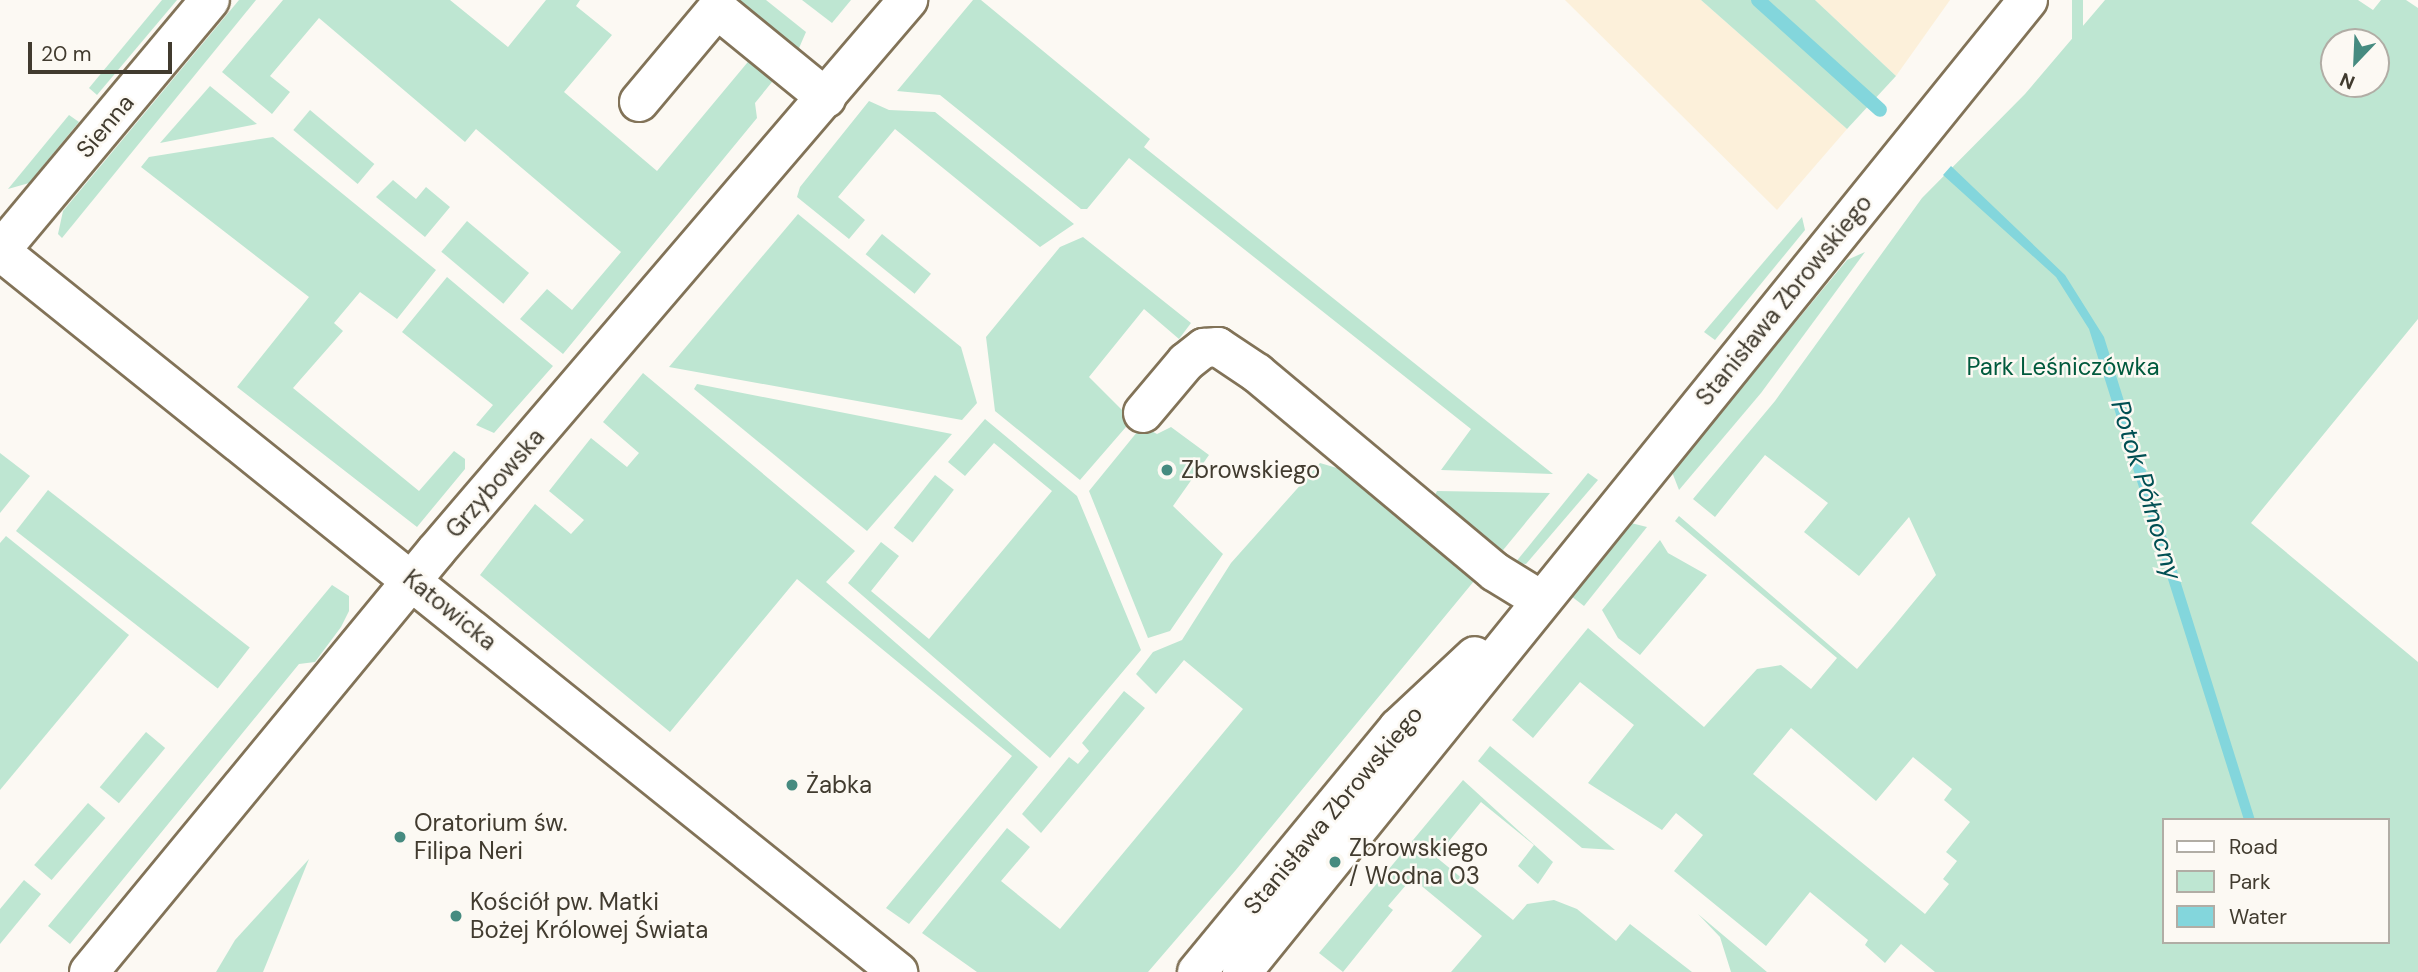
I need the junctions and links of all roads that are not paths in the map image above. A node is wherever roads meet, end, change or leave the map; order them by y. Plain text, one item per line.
1 (210, 0) edge
2 (908, 0) edge
3 (2028, 0) edge
4 (711, 5) edge
5 (827, 98) junction
6 (639, 102) dead end
7 (0, 251) edge
8 (1143, 413) dead end
9 (413, 580) junction
10 (1539, 599) junction
11 (89, 972) edge
12 (898, 972) edge
13 (1197, 972) edge
14 (1242, 972) edge

1 - 7 street, Sienna
2 - 5 street, Grzybowska
3 - 10 street, Stanisława Zbrowskiego
4 - 5 street
4 - 6 street
5 - 9 street, Grzybowska
7 - 9 street, Katowicka
8 - 10 street
9 - 11 street, Grzybowska
9 - 12 street, Katowicka
10 - 13 street, Stanisława Zbrowskiego
10 - 14 street, Stanisława Zbrowskiego

